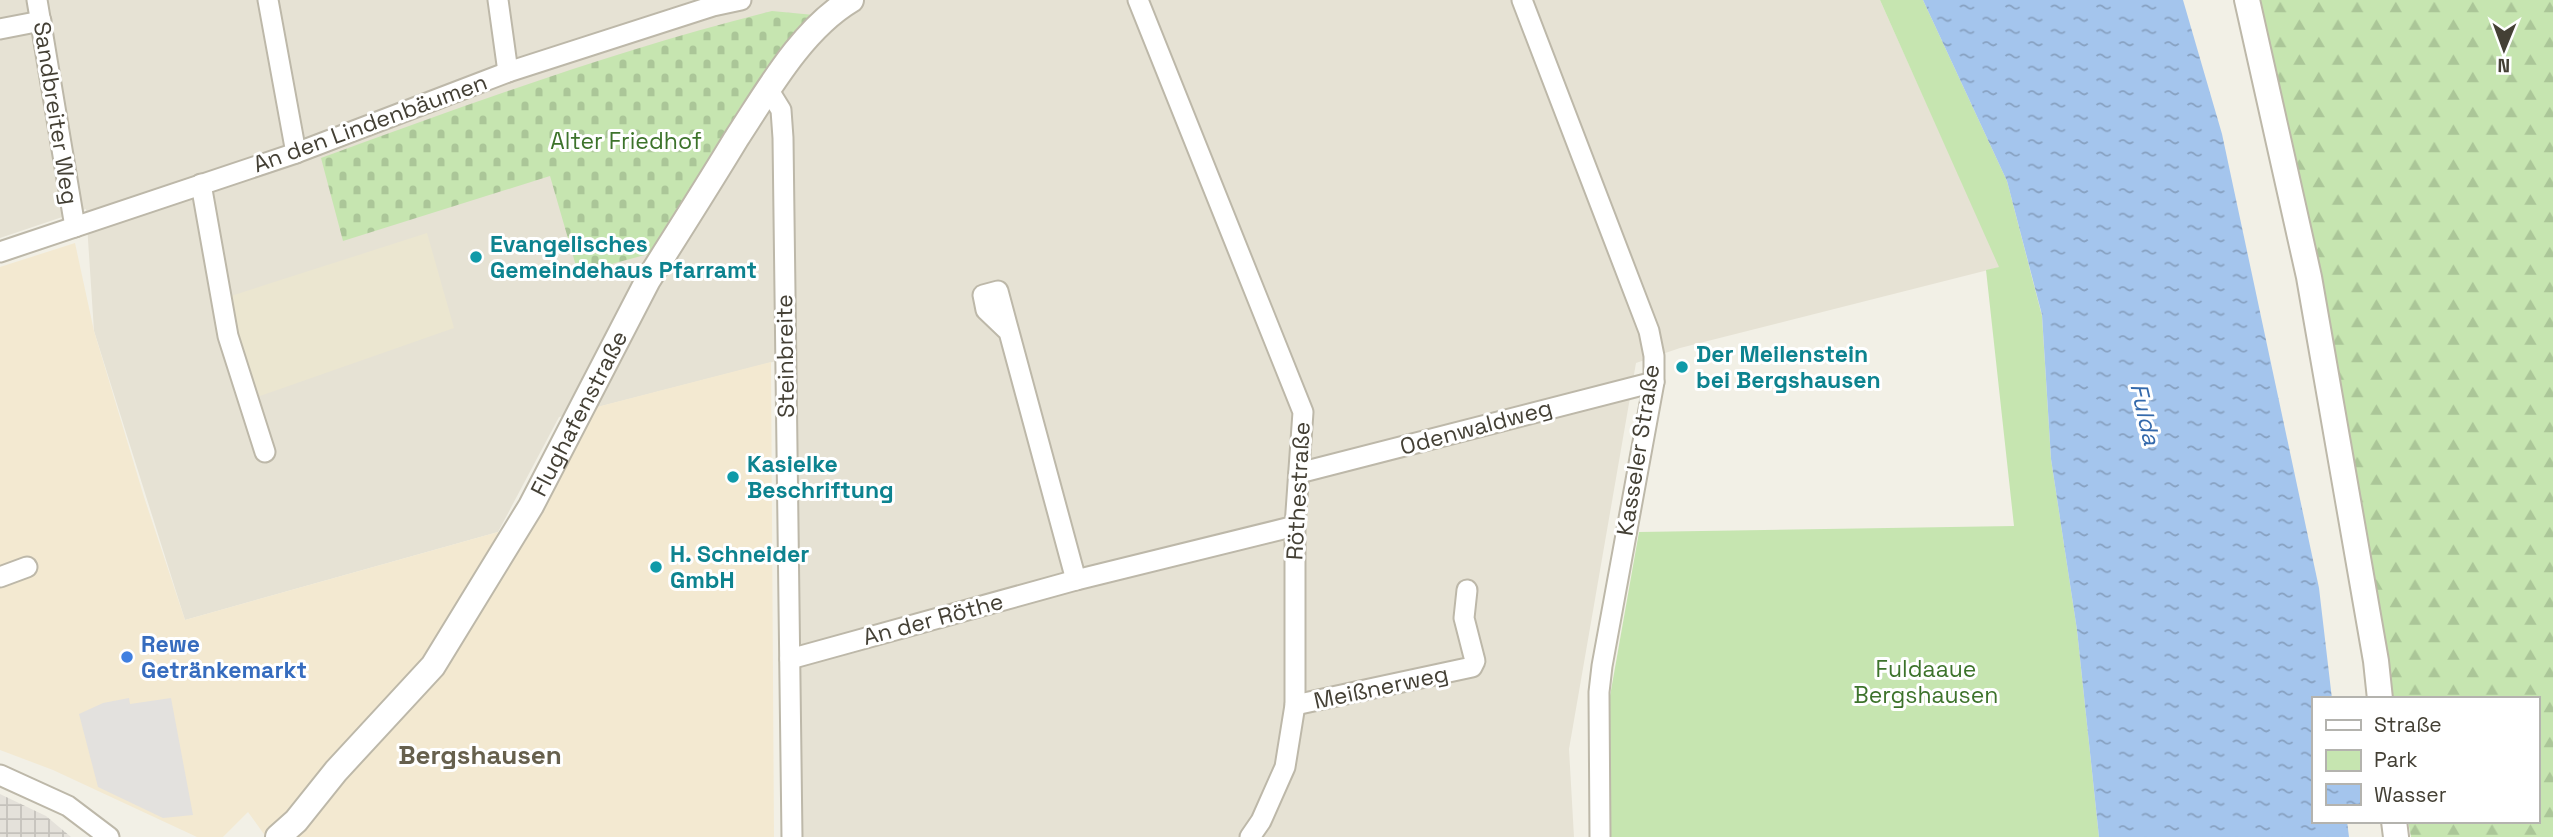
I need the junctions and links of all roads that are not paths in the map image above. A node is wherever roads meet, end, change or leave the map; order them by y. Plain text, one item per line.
1 (37, 0) edge
2 (268, 0) edge
3 (498, 0) edge
4 (741, 0) edge
5 (1138, 0) edge
6 (1522, 0) edge
7 (2247, 0) edge
8 (838, 3) edge
9 (41, 21) junction
10 (0, 29) edge
11 (508, 72) junction
12 (768, 89) junction
13 (296, 153) junction
14 (201, 184) junction
15 (75, 227) junction
16 (0, 252) edge
17 (1009, 332) dead end
18 (1654, 382) junction
19 (265, 452) dead end
20 (1299, 473) junction
21 (1295, 526) junction
22 (27, 567) dead end
23 (0, 577) edge
24 (1076, 580) junction
25 (1467, 590) dead end
26 (790, 659) junction
27 (2381, 697) edge
28 (1295, 705) junction
29 (0, 775) edge
30 (287, 832) edge
31 (109, 837) edge
32 (792, 837) edge
33 (1250, 837) edge
34 (1601, 837) edge

1 - 9 street, Sandbreiter Weg
2 - 13 street
3 - 11 street
4 - 11 street, An den Lindenbäumen
5 - 20 street, Röthestraße
6 - 18 street, Kasseler Straße
7 - 27 street
8 - 12 street, Flughafenstraße
9 - 10 street
9 - 15 street, Sandbreiter Weg
11 - 13 street, An den Lindenbäumen
12 - 26 street, Steinbreite
12 - 30 street, Flughafenstraße
13 - 14 street, An den Lindenbäumen
14 - 15 street, An den Lindenbäumen
14 - 19 street
15 - 16 street, An den Lindenbäumen
17 - 24 street
18 - 20 street, Odenwaldweg
18 - 34 street, Kasseler Straße
20 - 21 street, Röthestraße
21 - 24 street, An der Röthe
21 - 28 street, Röthestraße
22 - 23 street
24 - 26 street, An der Röthe
25 - 28 street, Meißnerweg
26 - 32 street, Steinbreite
28 - 33 street, Röthestraße
29 - 31 street

